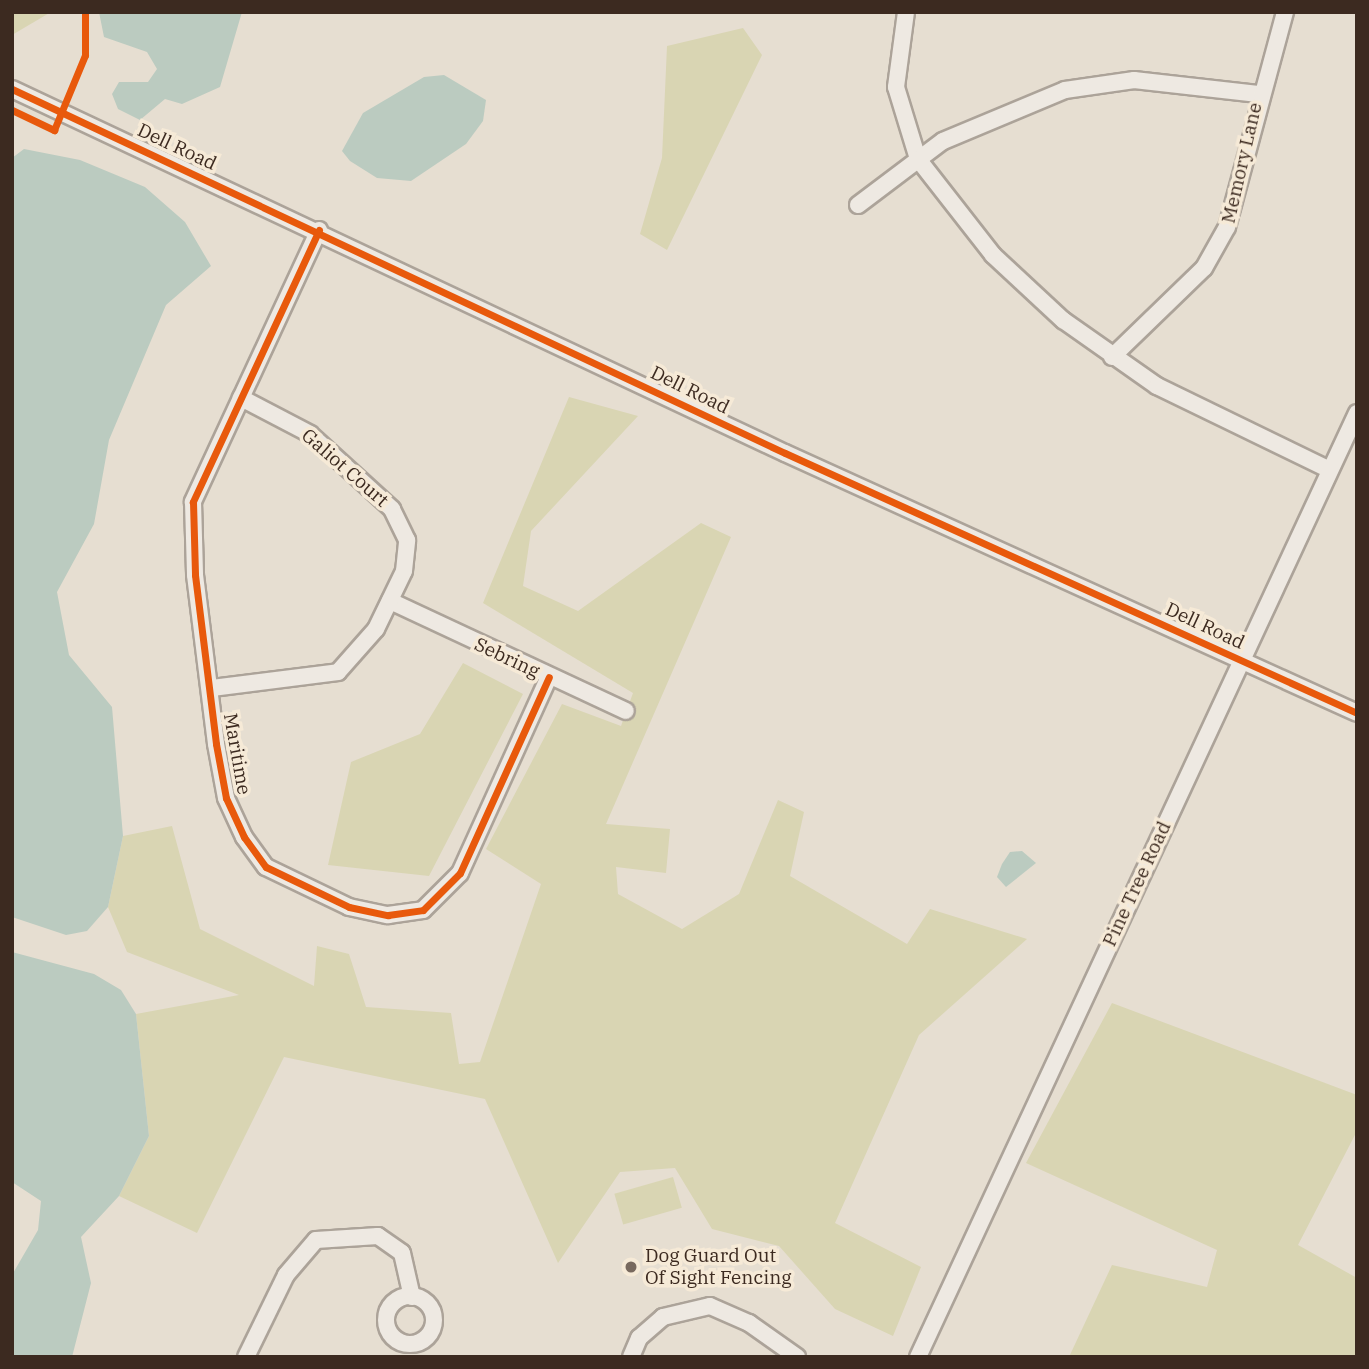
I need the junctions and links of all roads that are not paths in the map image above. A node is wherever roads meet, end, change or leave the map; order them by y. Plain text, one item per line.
1 (906, 12) edge
2 (1284, 12) edge
3 (12, 89) edge
4 (1258, 94) junction
5 (918, 159) junction
6 (858, 205) dead end
7 (319, 230) junction
8 (1112, 357) junction
9 (242, 398) junction
10 (1357, 413) edge
11 (1330, 470) junction
12 (390, 601) junction
13 (1241, 659) junction
14 (549, 677) junction
15 (212, 688) junction
16 (626, 711) dead end
17 (1357, 713) edge
18 (412, 1297) dead end
19 (246, 1357) edge
20 (631, 1357) edge
21 (797, 1357) edge
22 (918, 1357) edge

1 - 5 street
2 - 4 street, Memory Lane
3 - 7 street, Dell Road
4 - 5 street
4 - 8 street, Memory Lane
5 - 6 street
5 - 8 street
7 - 9 street, Maritime
7 - 13 street, Dell Road
8 - 11 street
9 - 12 street, Galiot Court
9 - 15 street, Maritime
10 - 11 street, Pine Tree Road
11 - 13 street, Pine Tree Road
12 - 14 street, Sebring
12 - 15 street, Galiot Court
13 - 17 street, Dell Road
13 - 22 street, Pine Tree Road
14 - 15 street, Maritime
14 - 16 street, Sebring
18 - 19 street
20 - 21 street

